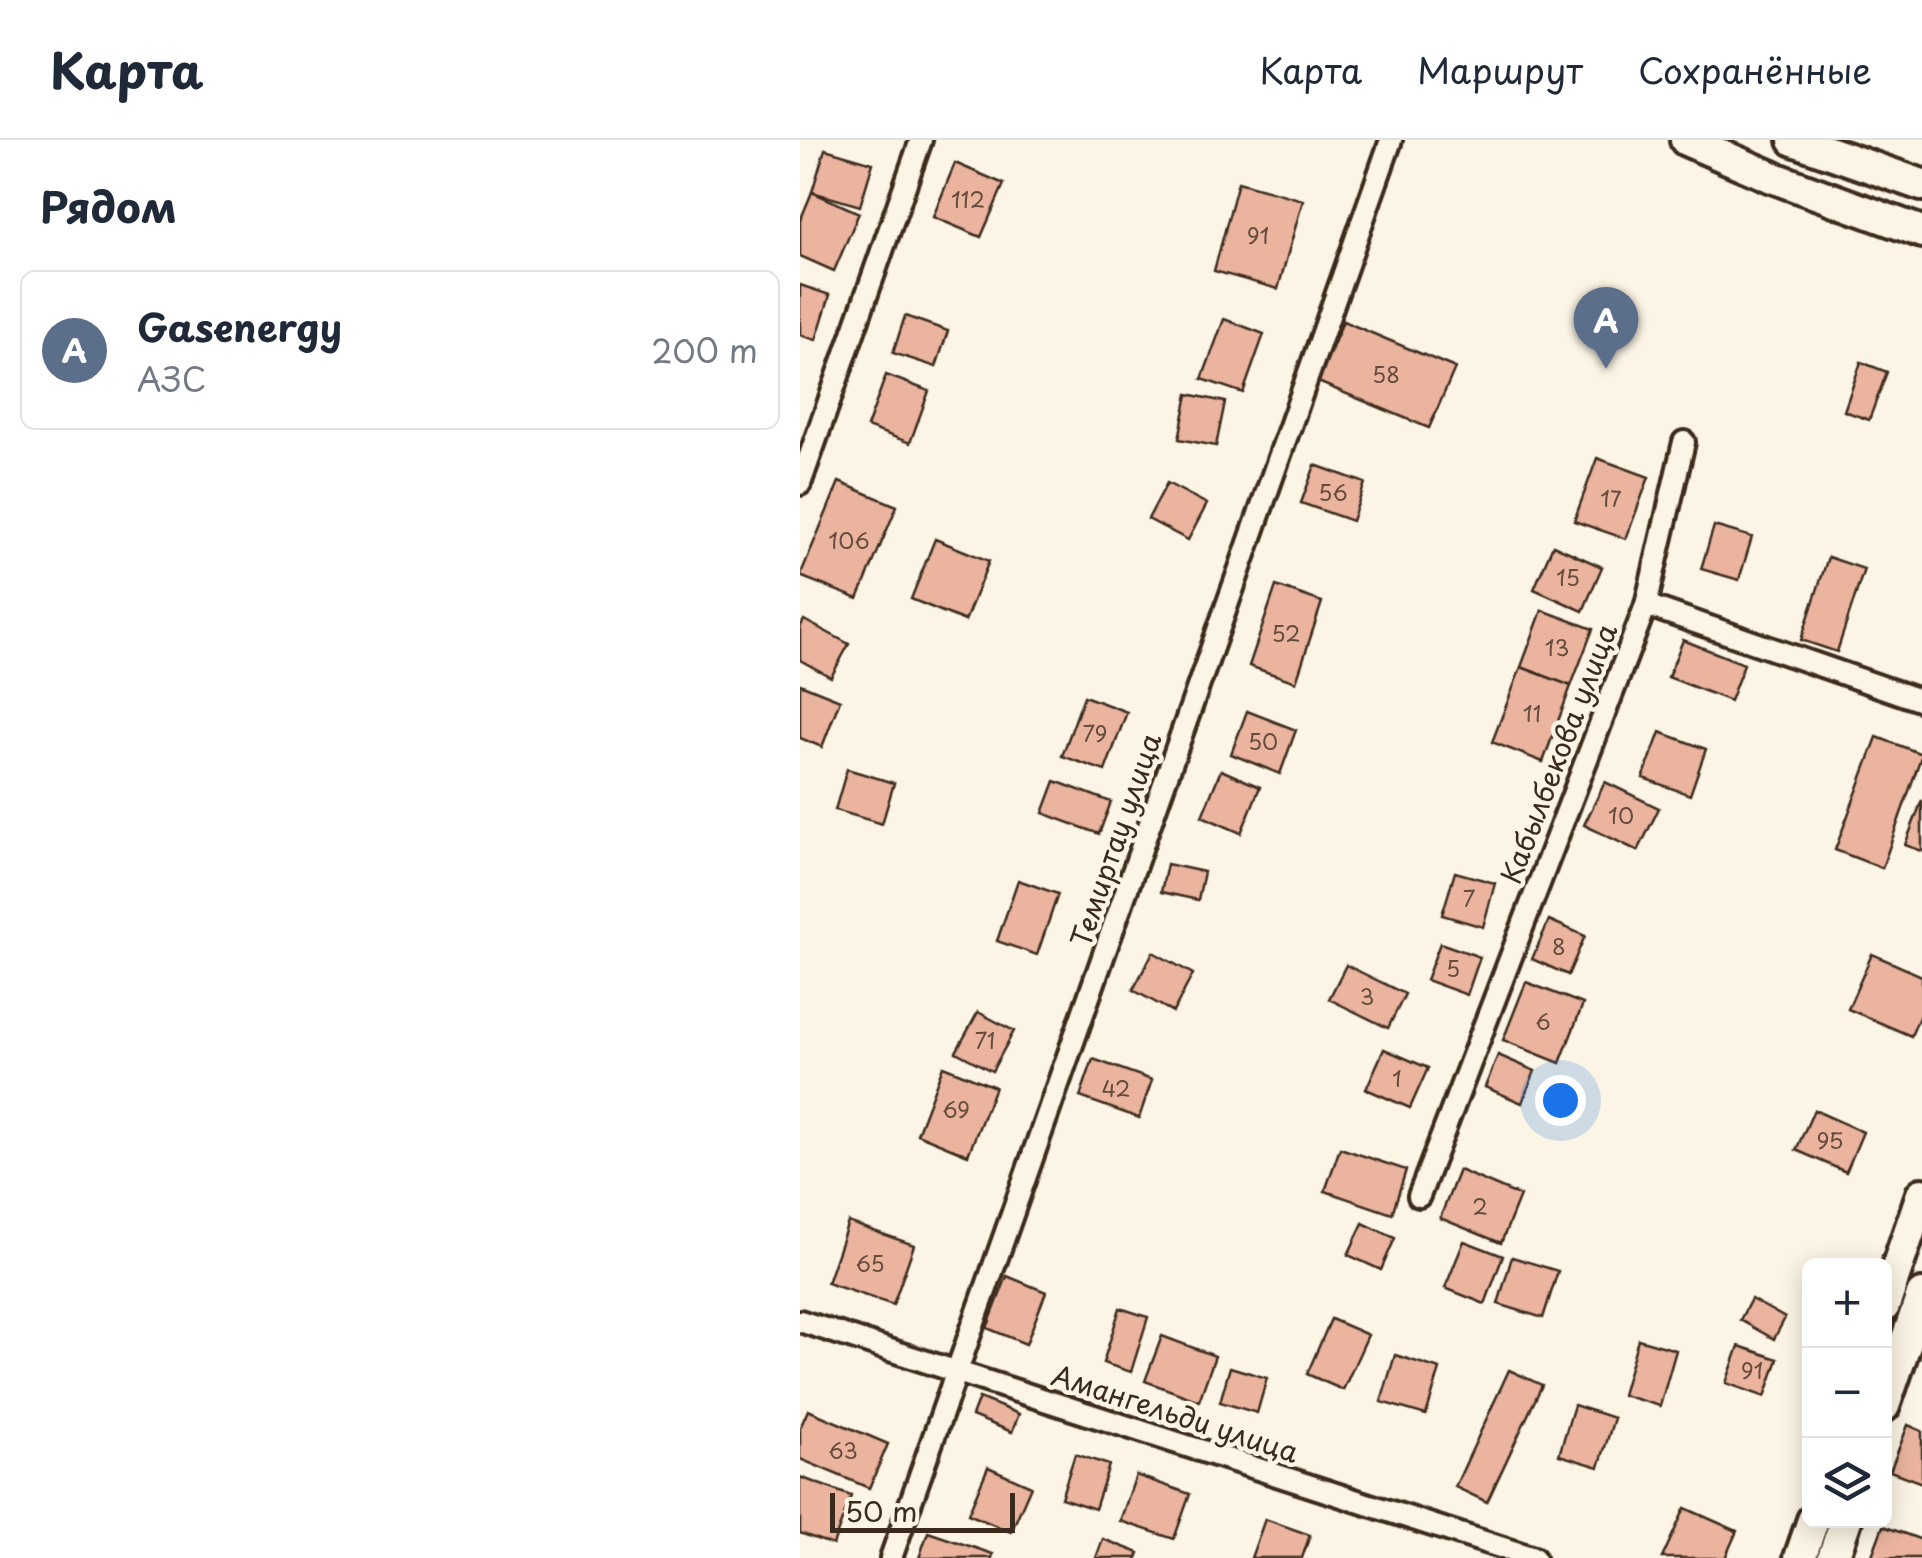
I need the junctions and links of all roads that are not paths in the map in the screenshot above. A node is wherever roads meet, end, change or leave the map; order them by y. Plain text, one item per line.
1 (921, 140) edge
2 (1392, 140) edge
3 (1686, 140) edge
4 (1794, 140) edge
5 (1922, 185) edge
6 (1922, 232) edge
7 (1684, 442) dead end
8 (800, 484) edge
9 (1646, 604) junction
10 (1922, 701) edge
11 (1922, 1194) edge
12 (1419, 1196) dead end
13 (1892, 1282) edge
14 (1922, 1295) edge
15 (800, 1321) edge
16 (958, 1373) junction
17 (1892, 1383) edge
18 (1810, 1528) edge
19 (1843, 1528) edge
20 (890, 1558) edge
21 (1534, 1558) edge
22 (1800, 1558) edge
23 (1833, 1558) edge

1 - 8 street
2 - 16 street, Темиртау улица
3 - 6 main road
4 - 5 main road
7 - 9 street
9 - 10 street, Кабылбекова улица
9 - 12 street, Кабылбекова улица
11 - 13 main road
14 - 17 main road
15 - 16 street, Амангельди улица
16 - 20 street, Темиртау улица
16 - 21 street, Амангельди улица
18 - 22 main road
19 - 23 main road

